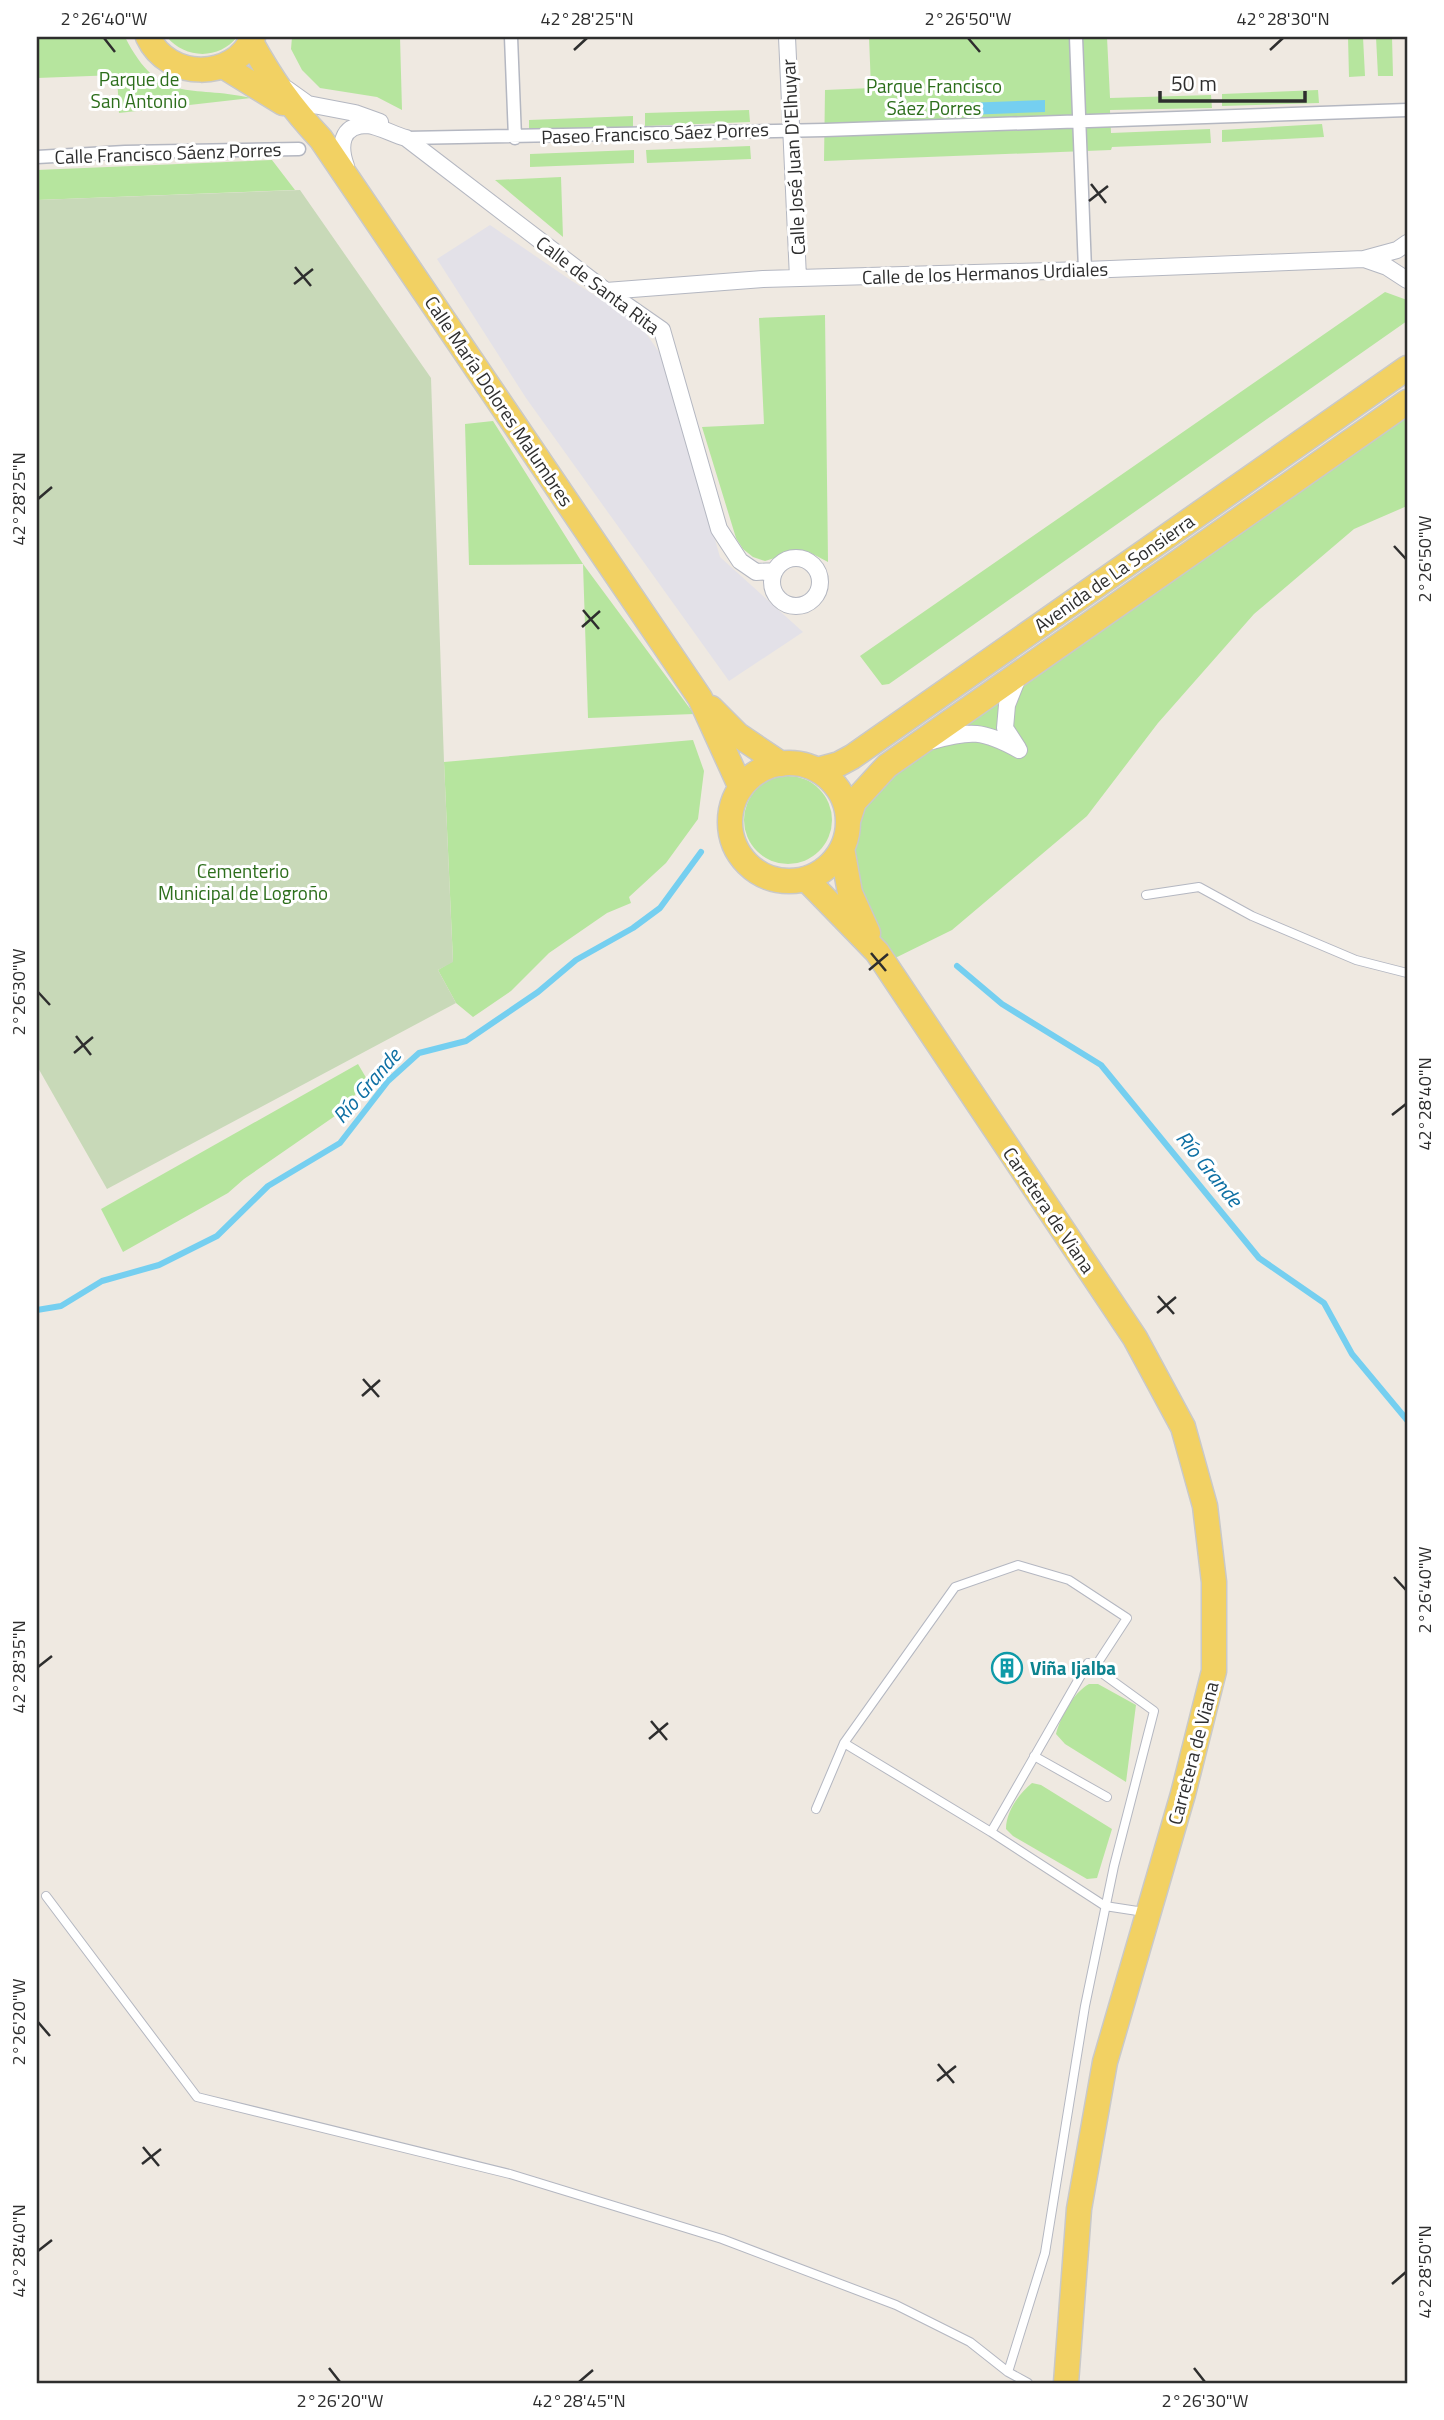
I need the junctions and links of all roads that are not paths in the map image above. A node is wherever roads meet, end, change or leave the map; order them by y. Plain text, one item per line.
1 (149, 37) edge
2 (511, 37) edge
3 (787, 37) edge
4 (1076, 37) edge
5 (252, 39) edge
6 (223, 66) junction
7 (269, 74) junction
8 (293, 109) junction
9 (1407, 110) edge
10 (1080, 120) junction
11 (793, 129) junction
12 (406, 138) junction
13 (515, 138) junction
14 (299, 149) dead end
15 (37, 157) edge
16 (353, 185) junction
17 (1407, 243) edge
18 (1364, 259) junction
19 (1086, 270) junction
20 (798, 278) junction
21 (1407, 280) edge
22 (606, 291) junction
23 (1407, 368) edge
24 (1407, 402) edge
25 (775, 571) dead end
26 (1020, 674) junction
27 (700, 698) junction
28 (919, 744) junction
29 (781, 764) junction
30 (817, 770) junction
31 (741, 788) junction
32 (848, 821) junction
33 (842, 848) junction
34 (806, 879) junction
35 (1146, 895) dead end
36 (877, 952) junction
37 (1407, 973) edge
38 (1095, 1667) junction
39 (844, 1743) junction
40 (1034, 1756) junction
41 (1107, 1797) dead end
42 (816, 1809) dead end
43 (991, 1832) junction
44 (46, 1896) dead end
45 (1105, 1906) junction
46 (1147, 1913) junction
47 (1008, 2372) junction
48 (1028, 2383) edge
49 (1066, 2383) edge

1 - 6 main road
2 - 13 street
3 - 11 street, Calle José Juan D'Elhuyar
4 - 10 street
5 - 6 main road
5 - 7 main road, Calle María Dolores Malumbres
6 - 8 main road, Calle María Dolores Malumbres
7 - 8 main road, Calle María Dolores Malumbres
7 - 12 street
8 - 16 main road, Calle María Dolores Malumbres
9 - 10 street, Paseo Francisco Sáez Porres
10 - 11 street, Paseo Francisco Sáez Porres
10 - 19 street
11 - 13 street, Paseo Francisco Sáez Porres
11 - 20 street, Calle José Juan D'Elhuyar
12 - 13 street, Paseo Francisco Sáez Porres
12 - 16 street, Calle de Santa Rita
12 - 22 street, Calle de Santa Rita
14 - 15 street, Calle Francisco Sáenz Porres
16 - 27 main road, Calle María Dolores Malumbres
17 - 18 street, Calle de los Hermanos Urdiales
18 - 19 street, Calle de los Hermanos Urdiales
18 - 21 street, Calle de los Hermanos Urdiales
19 - 20 street, Calle de los Hermanos Urdiales
20 - 22 street, Calle de los Hermanos Urdiales
22 - 25 street, Calle de Santa Rita
23 - 30 main road, Avenida de La Sonsierra
24 - 26 main road, Avenida de La Sonsierra
26 - 28 main road, Avenida de La Sonsierra
26 - 28 street
27 - 29 main road, Calle María Dolores Malumbres
27 - 31 main road, Calle María Dolores Malumbres
28 - 32 main road, Avenida de La Sonsierra
29 - 30 main road
29 - 31 main road
30 - 32 main road
31 - 34 main road
32 - 33 main road
33 - 34 main road
33 - 36 main road, Carretera de Viana
34 - 36 main road, Carretera de Viana
35 - 37 lane
36 - 46 main road, Carretera de Viana
38 - 39 lane
38 - 40 lane
38 - 45 lane
39 - 42 lane
39 - 43 lane
40 - 41 lane
40 - 43 lane
43 - 45 lane
44 - 47 lane
45 - 46 lane
45 - 47 lane
46 - 49 main road, Carretera de Viana
47 - 48 lane

